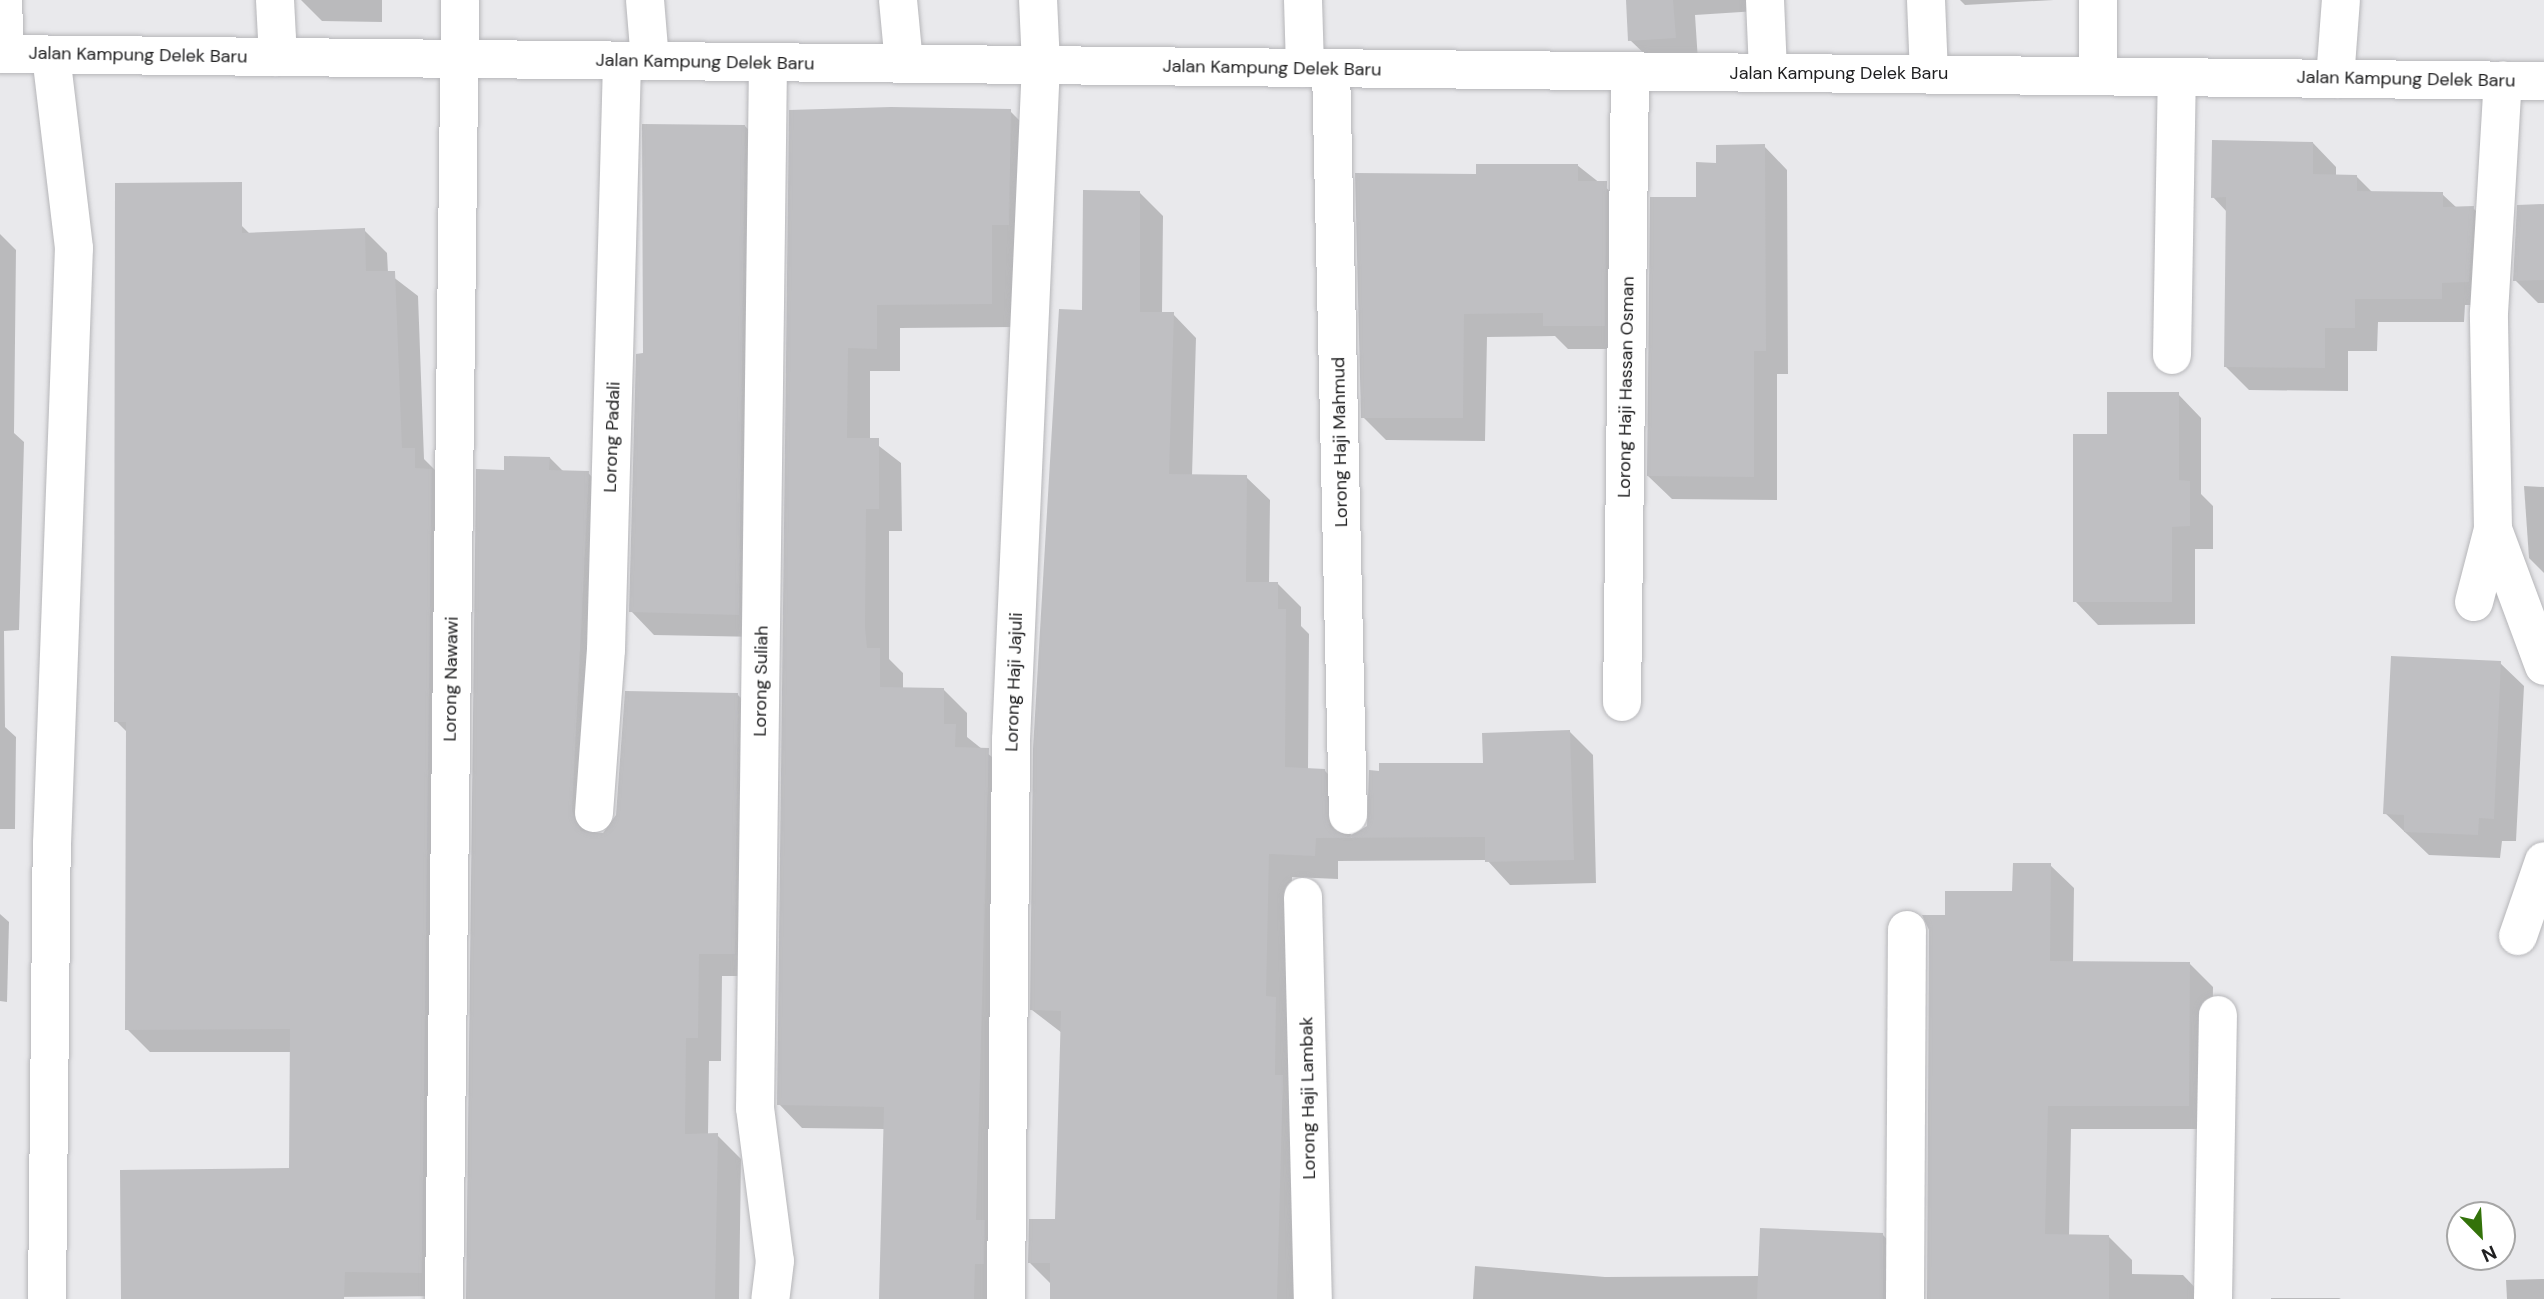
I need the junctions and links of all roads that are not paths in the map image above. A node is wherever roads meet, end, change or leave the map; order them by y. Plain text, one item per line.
1 (3, 0) edge
2 (275, 0) edge
3 (460, 0) edge
4 (645, 0) edge
5 (898, 0) edge
6 (1038, 0) edge
7 (1303, 0) edge
8 (1765, 0) edge
9 (1926, 0) edge
10 (2098, 0) edge
11 (2341, 0) edge
12 (3, 54) edge
13 (51, 55) junction
14 (278, 57) junction
15 (463, 59) junction
16 (636, 61) junction
17 (768, 62) junction
18 (904, 64) junction
19 (1041, 65) junction
20 (1318, 68) junction
21 (1630, 71) junction
22 (1768, 73) junction
23 (1929, 74) junction
24 (2098, 76) junction
25 (2177, 77) junction
26 (2335, 79) junction
27 (2503, 80) junction
28 (2544, 81) edge
29 (2172, 355) dead end
30 (2493, 529) junction
31 (2474, 602) dead end
32 (2544, 666) edge
33 (1622, 702) dead end
34 (594, 813) dead end
35 (1348, 815) dead end
36 (2544, 861) edge
37 (1303, 897) dead end
38 (1907, 930) dead end
39 (2518, 936) dead end
40 (2218, 1015) dead end
41 (47, 1299) edge
42 (444, 1299) edge
43 (770, 1299) edge
44 (1006, 1299) edge
45 (1312, 1299) edge
46 (1905, 1299) edge
47 (2213, 1299) edge

1 - 12 street
2 - 14 street
3 - 15 street, Lorong Nawawi
4 - 16 street, Lorong Padali
5 - 18 street
6 - 19 street, Lorong Haji Jajuli
7 - 20 street, Lorong Haji Mahmud
8 - 22 street
9 - 23 street
10 - 24 street
11 - 26 street
12 - 13 street, Jalan Kampung Delek Baru
13 - 14 street, Jalan Kampung Delek Baru
13 - 41 street
14 - 15 street, Jalan Kampung Delek Baru
15 - 16 street, Jalan Kampung Delek Baru
15 - 42 street, Lorong Nawawi
16 - 17 street, Jalan Kampung Delek Baru
16 - 34 street, Lorong Padali
17 - 18 street, Jalan Kampung Delek Baru
17 - 43 street, Lorong Suliah
18 - 19 street, Jalan Kampung Delek Baru
19 - 20 street, Jalan Kampung Delek Baru
19 - 44 street, Lorong Haji Jajuli
20 - 21 street, Jalan Kampung Delek Baru
20 - 35 street, Lorong Haji Mahmud
21 - 22 street, Jalan Kampung Delek Baru
21 - 33 street, Lorong Haji Hassan Osman
22 - 23 street, Jalan Kampung Delek Baru
23 - 24 street, Jalan Kampung Delek Baru
24 - 25 street, Jalan Kampung Delek Baru
25 - 26 street, Jalan Kampung Delek Baru
25 - 29 street
26 - 27 street, Jalan Kampung Delek Baru
27 - 28 street, Jalan Kampung Delek Baru
27 - 30 street
30 - 31 street
30 - 32 street
36 - 39 street
37 - 45 street, Lorong Haji Lambak
38 - 46 street
40 - 47 street

